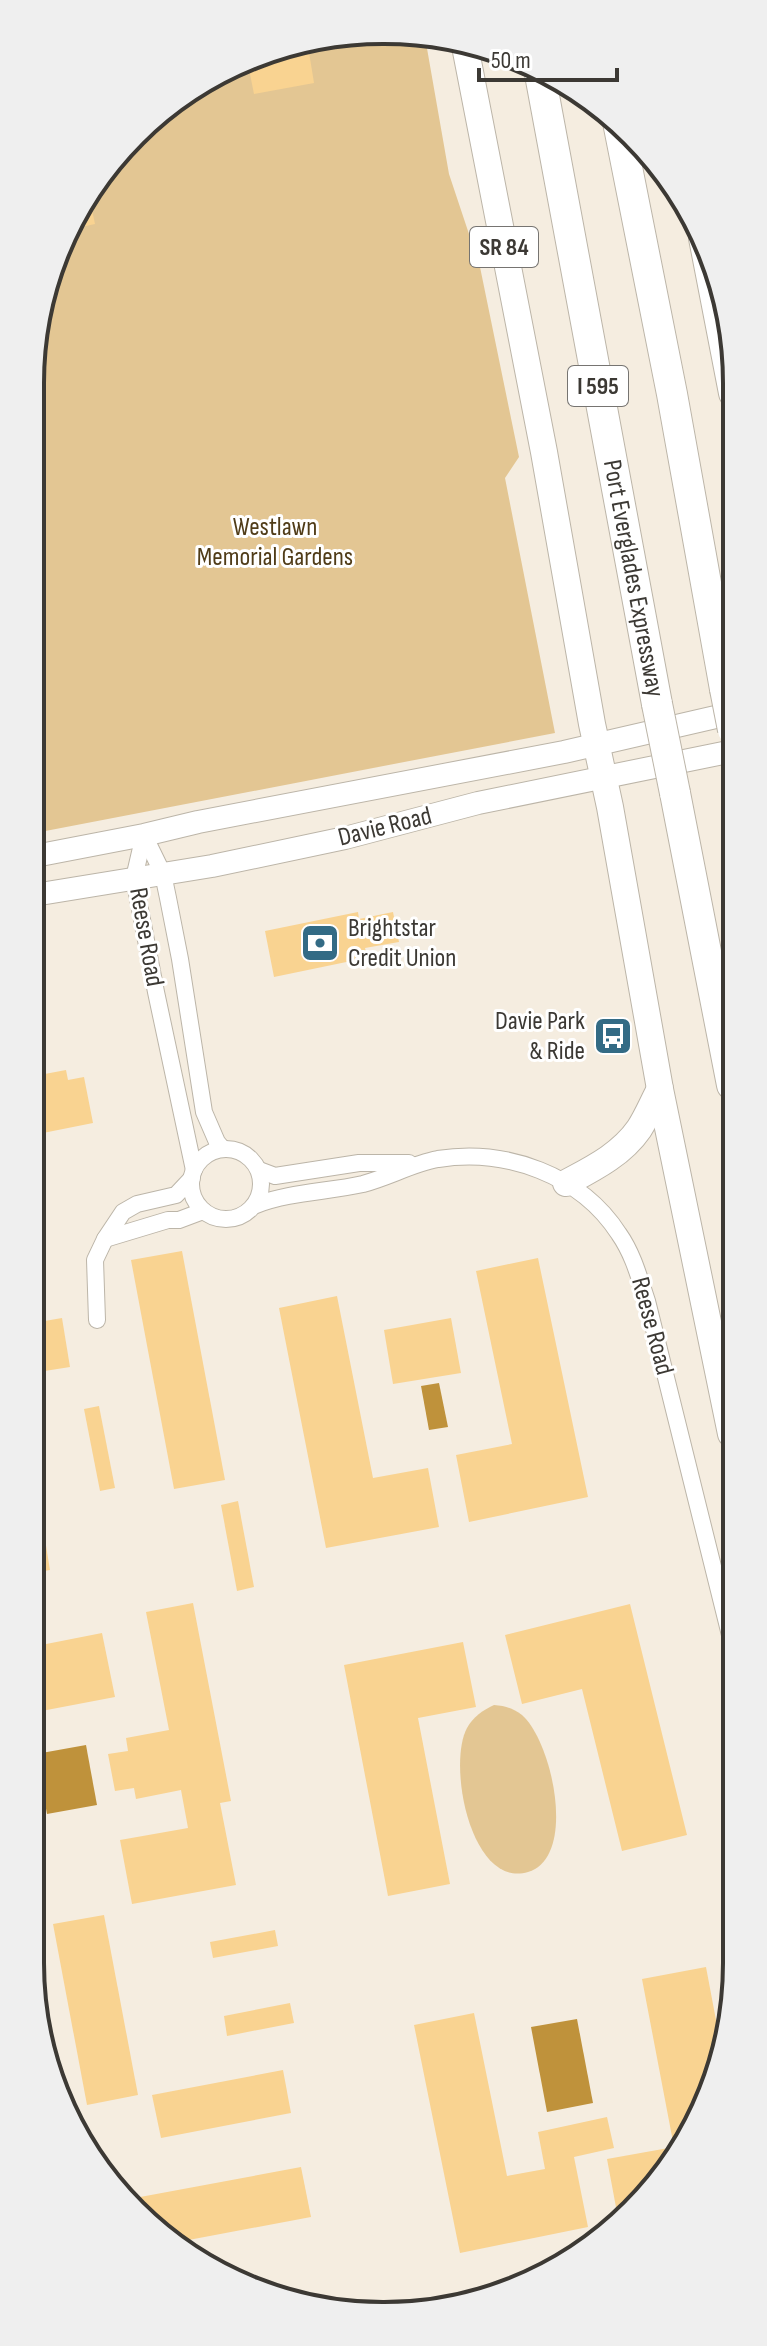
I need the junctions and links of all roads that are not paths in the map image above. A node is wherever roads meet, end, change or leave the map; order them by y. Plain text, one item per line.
1 (467, 55) edge
2 (542, 83) edge
3 (622, 141) edge
4 (723, 669) edge
5 (723, 703) edge
6 (597, 743) junction
7 (723, 753) edge
8 (604, 776) junction
9 (144, 835) junction
10 (44, 854) edge
11 (163, 874) junction
12 (134, 878) junction
13 (44, 893) edge
14 (723, 1039) edge
15 (660, 1089) junction
16 (223, 1149) junction
17 (422, 1163) junction
18 (259, 1170) junction
19 (193, 1174) junction
20 (566, 1183) junction
21 (256, 1205) junction
22 (203, 1211) junction
23 (105, 1239) junction
24 (97, 1320) dead end
25 (723, 1395) edge
26 (723, 1607) edge

1 - 6 main road, SR 84
2 - 14 highway, Port Everglades Expressway / I 595, bridge
3 - 4 highway
5 - 6 main road, Davie Road
6 - 8 main road, SR 84
6 - 9 main road, Davie Road
7 - 8 main road, Davie Road
8 - 11 main road, Davie Road
8 - 15 main road, SR 84
9 - 10 main road, Davie Road
9 - 11 street, Reese Road
9 - 12 street, Reese Road
11 - 12 main road, Davie Road
11 - 16 street, Reese Road
12 - 13 main road, Davie Road
12 - 19 street, Reese Road
15 - 20 main road
15 - 25 main road, SR 84
16 - 18 street
16 - 19 street
17 - 18 street, Reese Road
17 - 20 street, Reese Road
17 - 21 street, Reese Road
18 - 21 street
19 - 22 street
19 - 23 street
20 - 26 street, Reese Road
21 - 22 street
22 - 23 street
23 - 24 street

